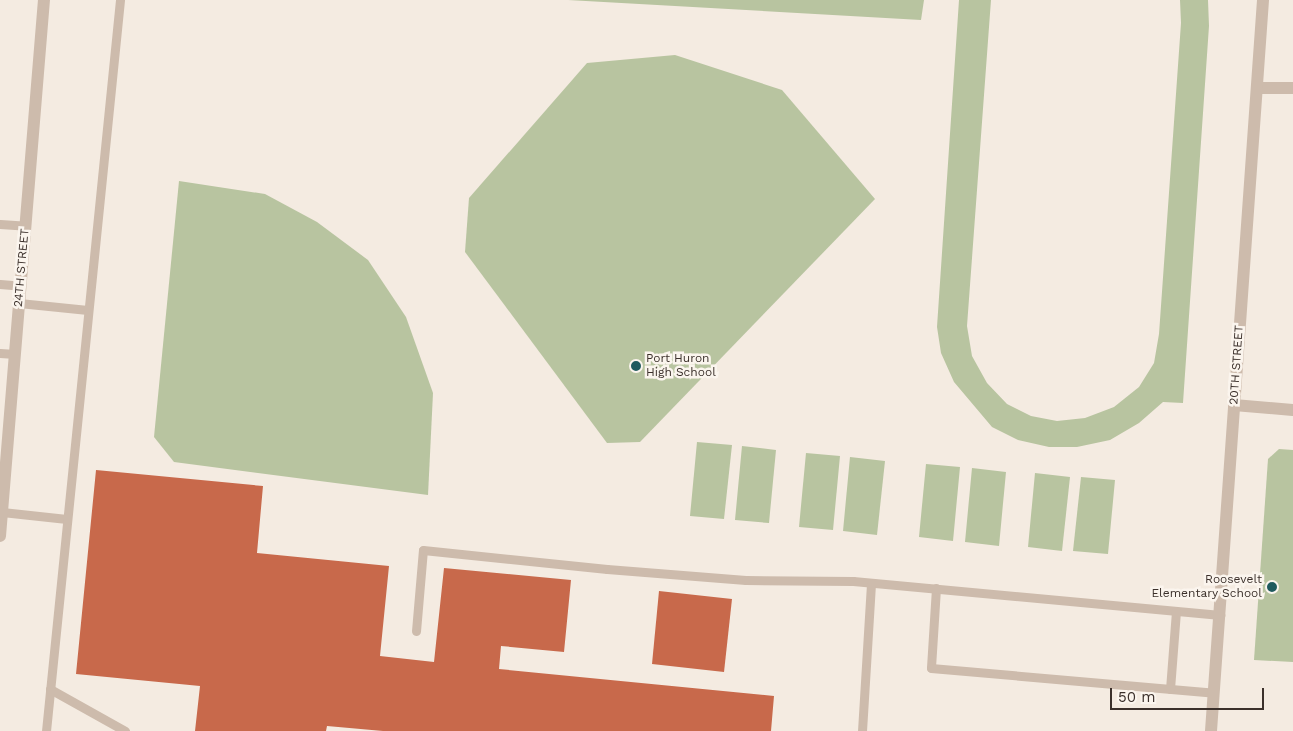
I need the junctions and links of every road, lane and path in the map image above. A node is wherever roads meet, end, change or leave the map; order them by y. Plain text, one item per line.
1 (44, 0) edge
2 (120, 0) edge
3 (1263, 0) edge
4 (1257, 88) junction
5 (1293, 88) edge
6 (0, 224) edge
7 (26, 226) junction
8 (0, 284) edge
9 (21, 286) junction
10 (19, 303) junction
11 (88, 310) junction
12 (0, 352) edge
13 (15, 354) junction
14 (1234, 405) junction
15 (1293, 410) edge
16 (2, 512) junction
17 (67, 519) junction
18 (0, 536) edge
19 (871, 583) junction
20 (936, 588) junction
21 (1176, 611) junction
22 (1220, 615) junction
23 (416, 630) dead end
24 (50, 689) junction
25 (1170, 689) junction
26 (1214, 693) junction
27 (46, 731) edge
28 (125, 731) edge
29 (862, 731) edge
30 (1211, 731) edge

1 - 7 street, 24TH STREET
2 - 11 lane
3 - 4 street, 20TH STREET
4 - 5 street
4 - 14 street, 20TH STREET
6 - 7 lane
7 - 9 street, 24TH STREET
8 - 9 lane
9 - 10 street, 24TH STREET
10 - 11 lane
10 - 13 street, 24TH STREET
11 - 17 lane
12 - 13 lane
13 - 16 street, 24TH STREET
14 - 15 street
14 - 22 street, 20TH STREET
16 - 17 lane
16 - 18 street, 24TH STREET
17 - 24 lane
19 - 20 lane
19 - 23 lane
19 - 29 lane
20 - 21 lane
20 - 25 lane
21 - 22 lane
21 - 25 lane
22 - 26 street, 20TH STREET
24 - 27 lane
24 - 28 lane
25 - 26 lane
26 - 30 street, 20TH STREET

